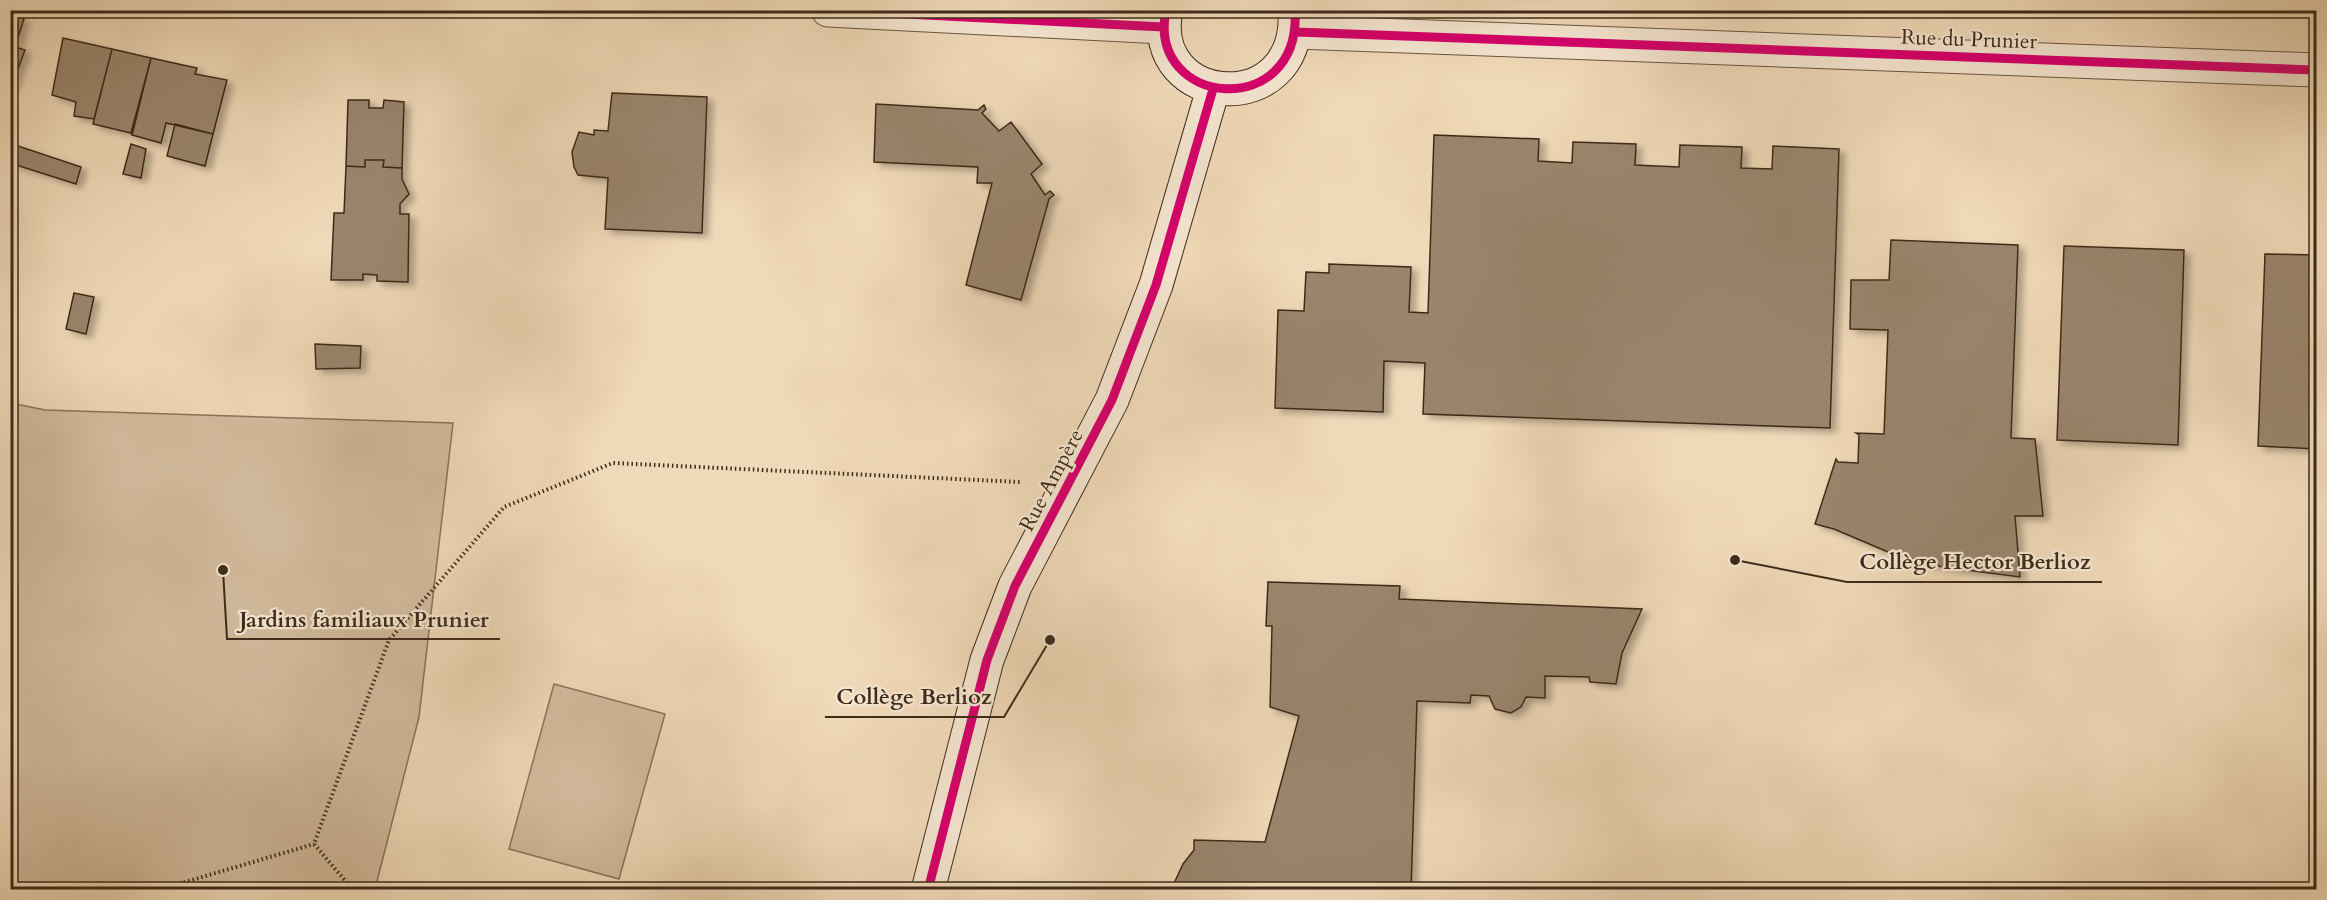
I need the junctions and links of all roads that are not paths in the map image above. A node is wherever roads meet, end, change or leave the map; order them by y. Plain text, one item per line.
1 (828, 10) edge
2 (1165, 19) edge
3 (1295, 21) edge
4 (2316, 70) edge
5 (1213, 88) junction
6 (928, 890) edge

1 - 2 street
2 - 5 street
3 - 4 street, Rue du Prunier
3 - 5 street
5 - 6 street, Rue Ampère

